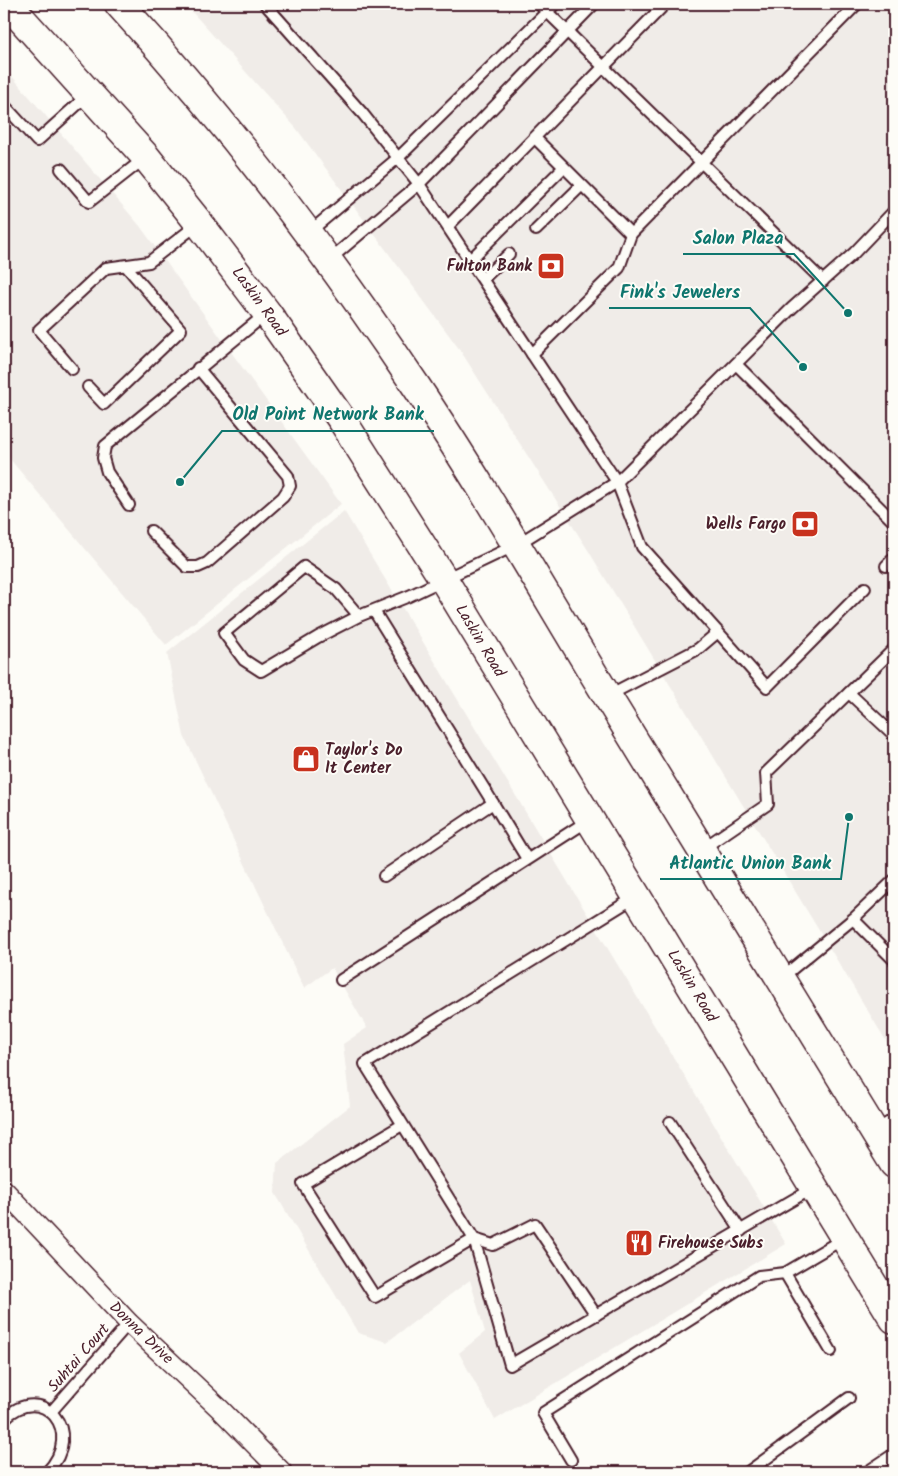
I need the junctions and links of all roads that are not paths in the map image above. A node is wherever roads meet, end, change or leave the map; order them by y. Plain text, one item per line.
1 (8, 4) edge
2 (119, 4) edge
3 (264, 4) edge
4 (539, 4) edge
5 (554, 4) edge
6 (594, 4) edge
7 (665, 4) edge
8 (857, 4) edge
9 (547, 12) junction
10 (567, 31) junction
11 (604, 67) junction
12 (90, 93) junction
13 (4, 105) edge
14 (534, 138) junction
15 (146, 157) junction
16 (399, 157) junction
17 (700, 162) junction
18 (563, 168) junction
19 (61, 169) dead end
20 (419, 184) junction
21 (581, 186) junction
22 (894, 212) edge
23 (199, 223) junction
24 (448, 226) junction
25 (536, 230) dead end
26 (308, 233) junction
27 (631, 234) junction
28 (509, 254) dead end
29 (470, 260) junction
30 (329, 261) junction
31 (126, 266) junction
32 (483, 279) junction
33 (823, 281) junction
34 (267, 313) junction
35 (532, 354) junction
36 (736, 364) junction
37 (72, 368) dead end
38 (198, 368) junction
39 (88, 387) dead end
40 (617, 482) junction
41 (129, 504) dead end
42 (894, 522) edge
43 (151, 531) dead end
44 (516, 545) junction
45 (894, 558) edge
46 (886, 566) dead end
47 (444, 580) junction
48 (865, 588) dead end
49 (374, 610) junction
50 (359, 616) junction
51 (718, 632) junction
52 (894, 649) edge
53 (849, 693) junction
54 (607, 696) junction
55 (894, 735) edge
56 (493, 803) junction
57 (590, 819) junction
58 (701, 849) junction
59 (526, 859) junction
60 (384, 876) dead end
61 (894, 880) edge
62 (638, 896) junction
63 (853, 919) junction
64 (894, 960) edge
65 (780, 979) junction
66 (341, 980) dead end
67 (670, 1122) dead end
68 (402, 1125) junction
69 (884, 1126) edge
70 (894, 1164) edge
71 (814, 1188) junction
72 (4, 1190) edge
73 (741, 1231) junction
74 (844, 1238) junction
75 (474, 1239) junction
76 (785, 1274) junction
77 (596, 1315) junction
78 (894, 1319) edge
79 (129, 1324) junction
80 (831, 1351) dead end
81 (848, 1398) dead end
82 (51, 1412) junction
83 (4, 1419) edge
84 (894, 1454) edge
85 (570, 1460) dead end
86 (754, 1471) edge
87 (46, 1472) edge
88 (282, 1472) edge
89 (867, 1472) edge

1 - 12 main road, Laskin Road
2 - 26 main road
3 - 16 lane
4 - 9 lane
5 - 9 lane
6 - 10 lane
7 - 11 lane
8 - 17 lane
9 - 10 lane
9 - 16 lane
10 - 11 lane
10 - 20 lane
11 - 14 lane
11 - 17 lane
12 - 13 lane
12 - 15 main road, Laskin Road
14 - 18 lane
14 - 24 lane
15 - 19 lane
15 - 23 main road, Laskin Road
16 - 20 lane
16 - 26 lane
17 - 27 lane
17 - 33 lane
18 - 21 lane
18 - 29 lane
20 - 24 lane
20 - 30 lane
21 - 25 lane
21 - 27 lane
22 - 33 lane
23 - 31 lane
23 - 34 main road, Laskin Road
24 - 29 lane
26 - 30 main road
27 - 35 lane
28 - 32 lane
29 - 32 lane
30 - 44 main road
31 - 37 lane
31 - 39 lane
32 - 35 lane
33 - 36 lane
34 - 38 lane
34 - 47 main road, Laskin Road
35 - 40 lane
36 - 40 lane
36 - 42 lane
38 - 41 lane
38 - 43 lane
40 - 44 lane
40 - 51 lane
44 - 47 lane
44 - 54 main road
45 - 46 lane
47 - 49 lane
47 - 57 main road, Laskin Road
48 - 51 lane
49 - 50 lane
49 - 56 lane
50 - 50 lane
51 - 54 lane
52 - 53 lane
53 - 55 lane
53 - 58 lane
54 - 58 main road
56 - 59 lane
56 - 60 lane
57 - 59 lane
57 - 62 main road, Laskin Road
58 - 65 main road
59 - 66 lane
61 - 63 lane
62 - 68 lane
62 - 71 main road, Laskin Road
63 - 64 lane
63 - 65 lane
65 - 69 main road
67 - 73 lane
68 - 75 lane
68 - 75 lane
69 - 70 main road
71 - 73 lane
71 - 74 main road, Laskin Road
72 - 79 street, Donna Drive
73 - 77 lane
74 - 76 lane
74 - 78 main road, Laskin Road
75 - 77 lane
75 - 77 lane
76 - 80 lane
76 - 85 lane
79 - 82 lane, Suhtai Court
79 - 88 street, Donna Drive
81 - 86 lane
82 - 83 lane, Suhtai Court
82 - 87 lane, Suhtai Court
84 - 89 lane

